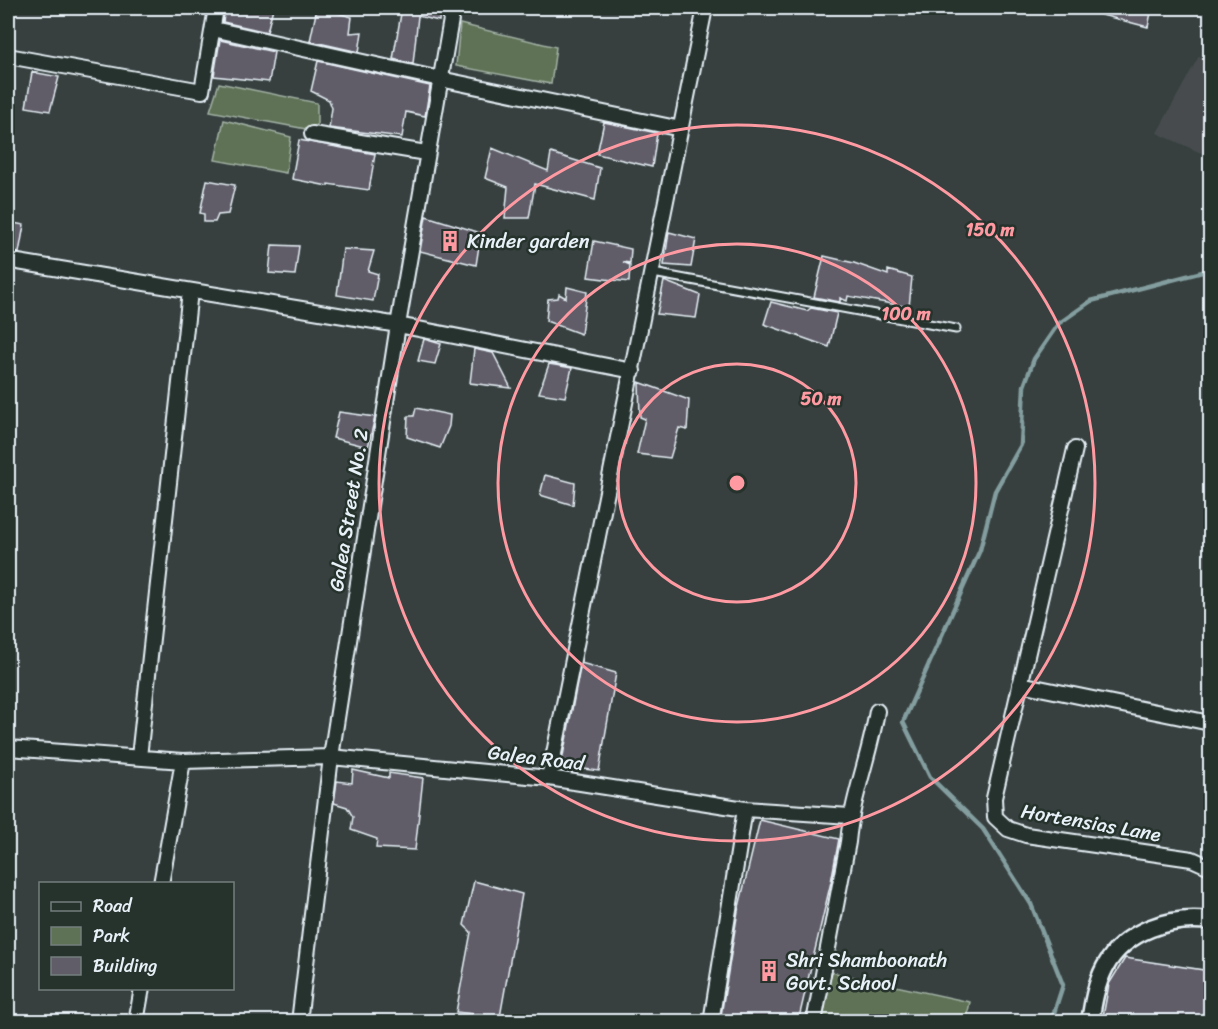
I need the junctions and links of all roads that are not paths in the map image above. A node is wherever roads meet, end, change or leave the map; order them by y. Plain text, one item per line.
1 (216, 8) edge
2 (453, 8) edge
3 (705, 8) edge
4 (213, 29) junction
5 (8, 56) edge
6 (440, 79) junction
7 (681, 129) junction
8 (312, 134) dead end
9 (426, 153) junction
10 (18, 262) dead end
11 (652, 273) junction
12 (190, 291) junction
13 (398, 325) junction
14 (956, 329) dead end
15 (633, 371) junction
16 (1075, 449) dead end
17 (1020, 684) junction
18 (877, 711) dead end
19 (1210, 723) edge
20 (8, 748) edge
21 (139, 757) junction
22 (331, 758) junction
23 (183, 760) junction
24 (549, 778) junction
25 (745, 809) junction
26 (850, 816) junction
27 (1210, 867) edge
28 (161, 882) edge
29 (1210, 921) edge
30 (142, 990) edge
31 (136, 1022) edge
32 (299, 1022) edge
33 (711, 1022) edge
34 (814, 1022) edge
35 (1090, 1022) edge

1 - 4 street
2 - 6 street, Galea Street No. 2
3 - 7 street
4 - 5 street
4 - 6 street
6 - 7 street
6 - 9 street, Galea Street No. 2
7 - 11 street
8 - 9 street
9 - 13 street, Galea Street No. 2
10 - 12 street
11 - 14 lane
11 - 15 street
12 - 13 street
12 - 21 street
13 - 15 street
13 - 22 street, Galea Street No. 2
15 - 24 street
16 - 17 street, Hortensias Lane
17 - 19 street
17 - 27 street, Hortensias Lane
18 - 26 street
20 - 21 street, Galea Road
21 - 23 street, Galea Road
22 - 23 street, Galea Road
22 - 24 street, Galea Road
22 - 32 street, Galea Street No. 2
23 - 28 street
24 - 25 street, Galea Road
25 - 26 street, Galea Road
25 - 33 street
26 - 34 street
29 - 35 street
30 - 31 street

